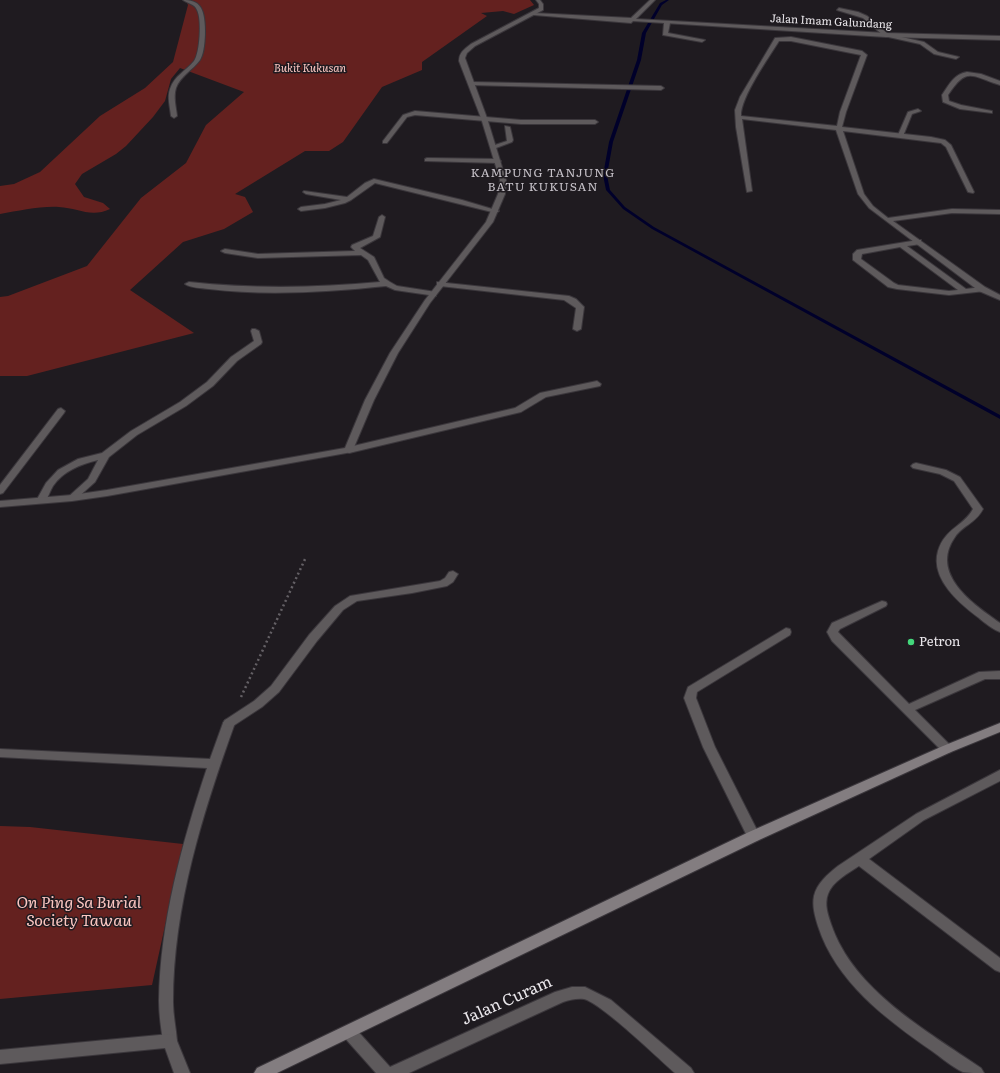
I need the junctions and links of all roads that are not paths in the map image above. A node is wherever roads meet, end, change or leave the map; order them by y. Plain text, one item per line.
1 (185, 0) edge
2 (538, 0) edge
3 (654, 0) edge
4 (840, 8) dead end
5 (534, 14) junction
6 (634, 21) junction
7 (667, 23) junction
8 (886, 35) junction
9 (1000, 38) edge
10 (702, 40) dead end
11 (956, 57) dead end
12 (1000, 83) edge
13 (472, 84) junction
14 (661, 88) dead end
15 (918, 111) dead end
16 (990, 112) dead end
17 (174, 116) dead end
18 (738, 117) junction
19 (484, 118) junction
20 (595, 122) dead end
21 (507, 126) dead end
22 (839, 129) junction
23 (901, 135) junction
24 (385, 142) dead end
25 (494, 147) junction
26 (427, 160) dead end
27 (498, 161) junction
28 (749, 191) dead end
29 (306, 192) dead end
30 (971, 192) dead end
31 (349, 199) junction
32 (301, 209) dead end
33 (496, 211) junction
34 (1000, 212) edge
35 (382, 217) dead end
36 (887, 220) junction
37 (918, 242) junction
38 (901, 245) junction
39 (225, 251) dead end
40 (360, 253) junction
41 (188, 284) dead end
42 (387, 284) junction
43 (440, 284) junction
44 (982, 289) junction
45 (965, 292) junction
46 (433, 294) junction
47 (1000, 298) edge
48 (577, 329) dead end
49 (255, 332) dead end
50 (597, 384) dead end
51 (61, 411) dead end
52 (349, 450) junction
53 (105, 455) junction
54 (916, 466) dead end
55 (0, 491) edge
56 (72, 498) junction
57 (41, 501) junction
58 (0, 504) edge
59 (453, 574) dead end
60 (882, 604) dead end
61 (1000, 628) edge
62 (786, 632) dead end
63 (1000, 674) edge
64 (908, 708) junction
65 (1000, 728) edge
66 (948, 748) junction
67 (0, 753) edge
68 (214, 764) junction
69 (1000, 775) edge
70 (754, 836) junction
71 (859, 860) junction
72 (1000, 966) edge
73 (349, 1032) junction
74 (170, 1040) junction
75 (0, 1056) edge
76 (182, 1073) edge
77 (262, 1073) edge
78 (386, 1073) edge
79 (393, 1073) edge
80 (686, 1073) edge
81 (976, 1073) edge

1 - 17 street
2 - 5 street
3 - 6 street
4 - 8 street
5 - 6 street, Jalan Imam Galundang
5 - 13 street
6 - 7 street, Jalan Imam Galundang
7 - 8 street, Jalan Imam Galundang
7 - 10 street
8 - 9 street, Jalan Imam Galundang
8 - 11 street
12 - 16 street
13 - 14 street
13 - 19 street
15 - 23 street
18 - 22 street
18 - 22 street
18 - 28 street
19 - 20 street
19 - 24 street
19 - 25 street
21 - 25 street
22 - 23 street
22 - 36 street
23 - 30 street
25 - 27 street
26 - 27 street
27 - 33 street
29 - 31 street
31 - 32 street
31 - 33 street
33 - 43 street
34 - 36 street
35 - 40 street
36 - 37 street
37 - 38 street
37 - 44 street
38 - 45 street
38 - 45 street
39 - 40 street
40 - 42 street
41 - 42 street
42 - 46 street
43 - 46 street
43 - 48 street
44 - 45 street
44 - 47 street
46 - 52 street
49 - 53 street
50 - 52 street
51 - 55 street
52 - 56 street
53 - 56 street
53 - 57 street
54 - 61 street
56 - 57 street
57 - 58 street
59 - 68 street
60 - 64 street
62 - 70 street
63 - 64 street
64 - 66 street
65 - 66 main road
66 - 70 main road
67 - 68 street
68 - 74 street
69 - 71 street
70 - 73 main road
71 - 72 street
71 - 81 street
73 - 77 main road
73 - 78 street
74 - 75 street
74 - 76 street
79 - 80 street, Jalan Curam

